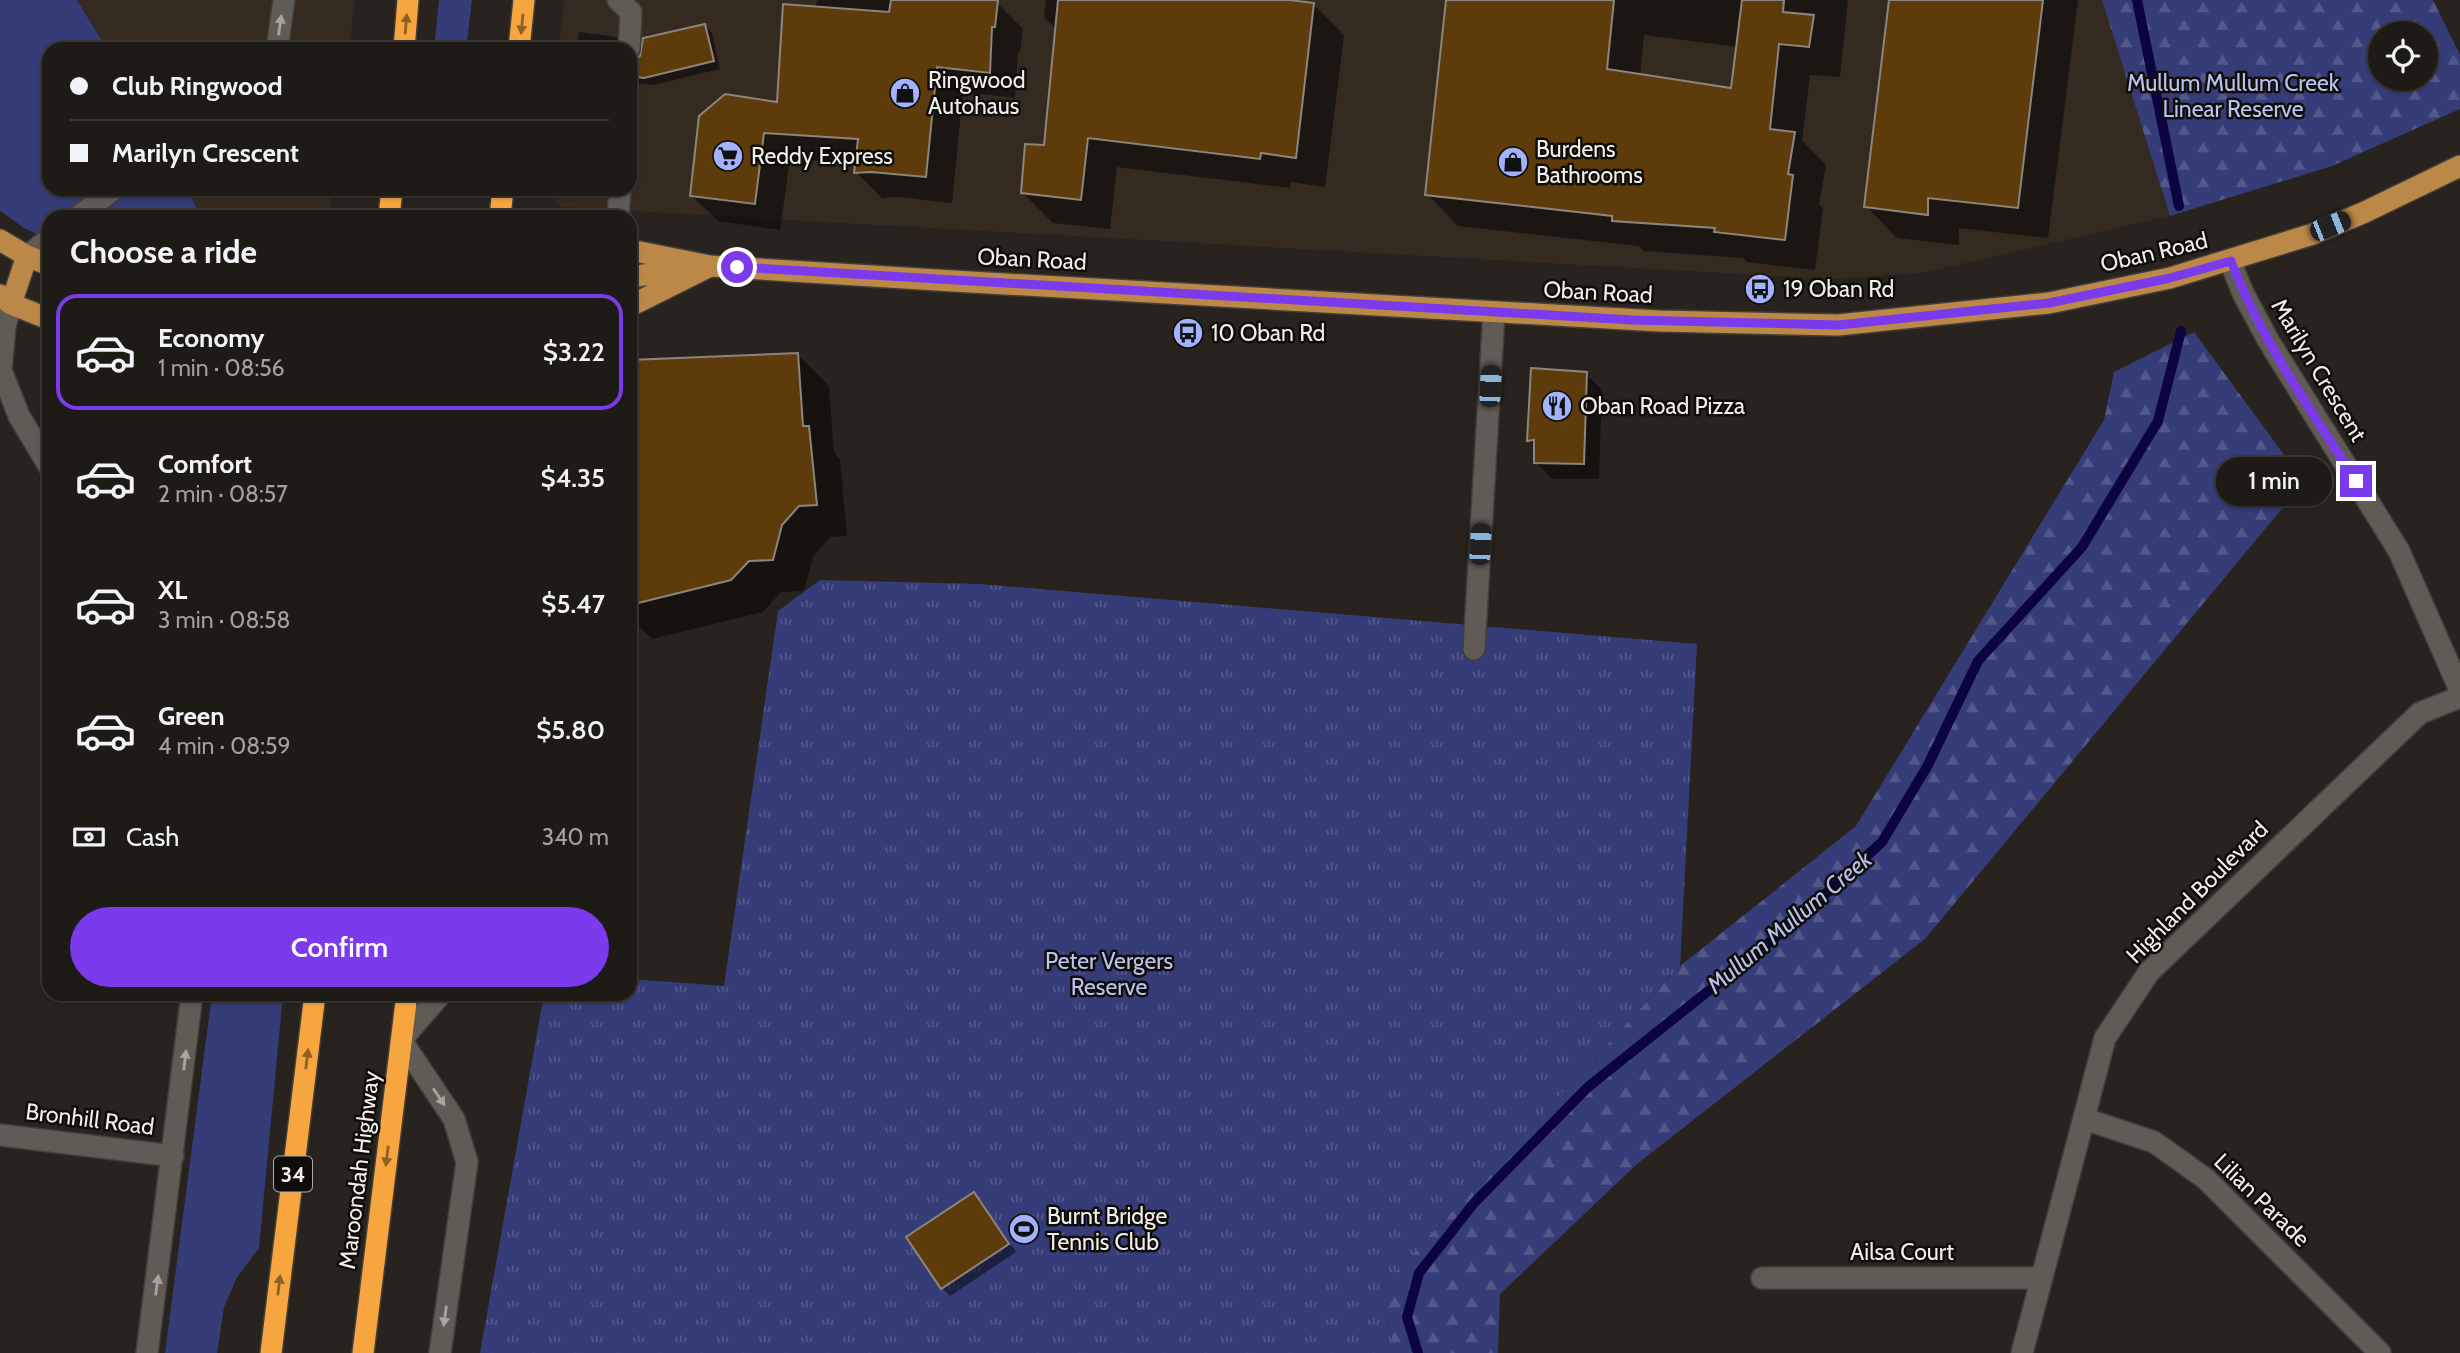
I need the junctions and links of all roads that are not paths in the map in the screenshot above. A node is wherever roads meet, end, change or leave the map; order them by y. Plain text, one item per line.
1 (284, 0) edge
2 (408, 0) edge
3 (524, 0) edge
4 (618, 0) edge
5 (278, 42) edge
6 (405, 42) edge
7 (520, 42) edge
8 (629, 42) edge
9 (2460, 166) edge
10 (105, 196) edge
11 (87, 210) edge
12 (0, 240) edge
13 (42, 244) edge
14 (637, 251) edge
15 (27, 256) junction
16 (2231, 261) junction
17 (42, 262) edge
18 (710, 266) junction
19 (637, 276) edge
20 (6, 299) edge
21 (637, 302) edge
22 (1494, 312) junction
23 (42, 316) edge
24 (42, 454) edge
25 (1474, 649) dead end
26 (2460, 690) edge
27 (2460, 697) edge
28 (191, 1001) edge
29 (314, 1001) edge
30 (406, 1001) edge
31 (435, 1001) edge
32 (401, 1040) junction
33 (2085, 1119) junction
34 (0, 1135) edge
35 (173, 1156) junction
36 (1762, 1278) dead end
37 (2042, 1278) junction
38 (147, 1353) edge
39 (271, 1353) edge
40 (363, 1353) edge
41 (440, 1353) edge
42 (2022, 1353) edge
43 (2380, 1353) edge

5 -> 1 street
6 -> 2 highway
3 -> 7 highway
4 - 8 street
9 - 16 main road, Oban Road
10 - 11 street
12 - 15 main road
13 - 15 street
14 - 18 main road, Oban Road
15 - 17 main road
15 - 20 main road
16 - 22 main road, Oban Road
16 - 26 street, Marilyn Crescent
18 - 19 main road, Oban Road
18 - 21 main road
18 - 22 main road, Oban Road
20 - 23 main road
20 - 24 street
22 - 25 street
27 - 33 street, Highland Boulevard
35 -> 28 street
39 -> 29 highway, 34
30 - 32 highway, Maroondah Highway
31 - 32 street
32 -> 40 highway, Maroondah Highway
32 -> 41 street
33 - 37 street, Highland Boulevard
33 - 43 street, Lilian Parade
34 - 35 street, Bronhill Road
38 -> 35 street
36 - 37 street, Ailsa Court
37 - 42 street, Highland Boulevard

